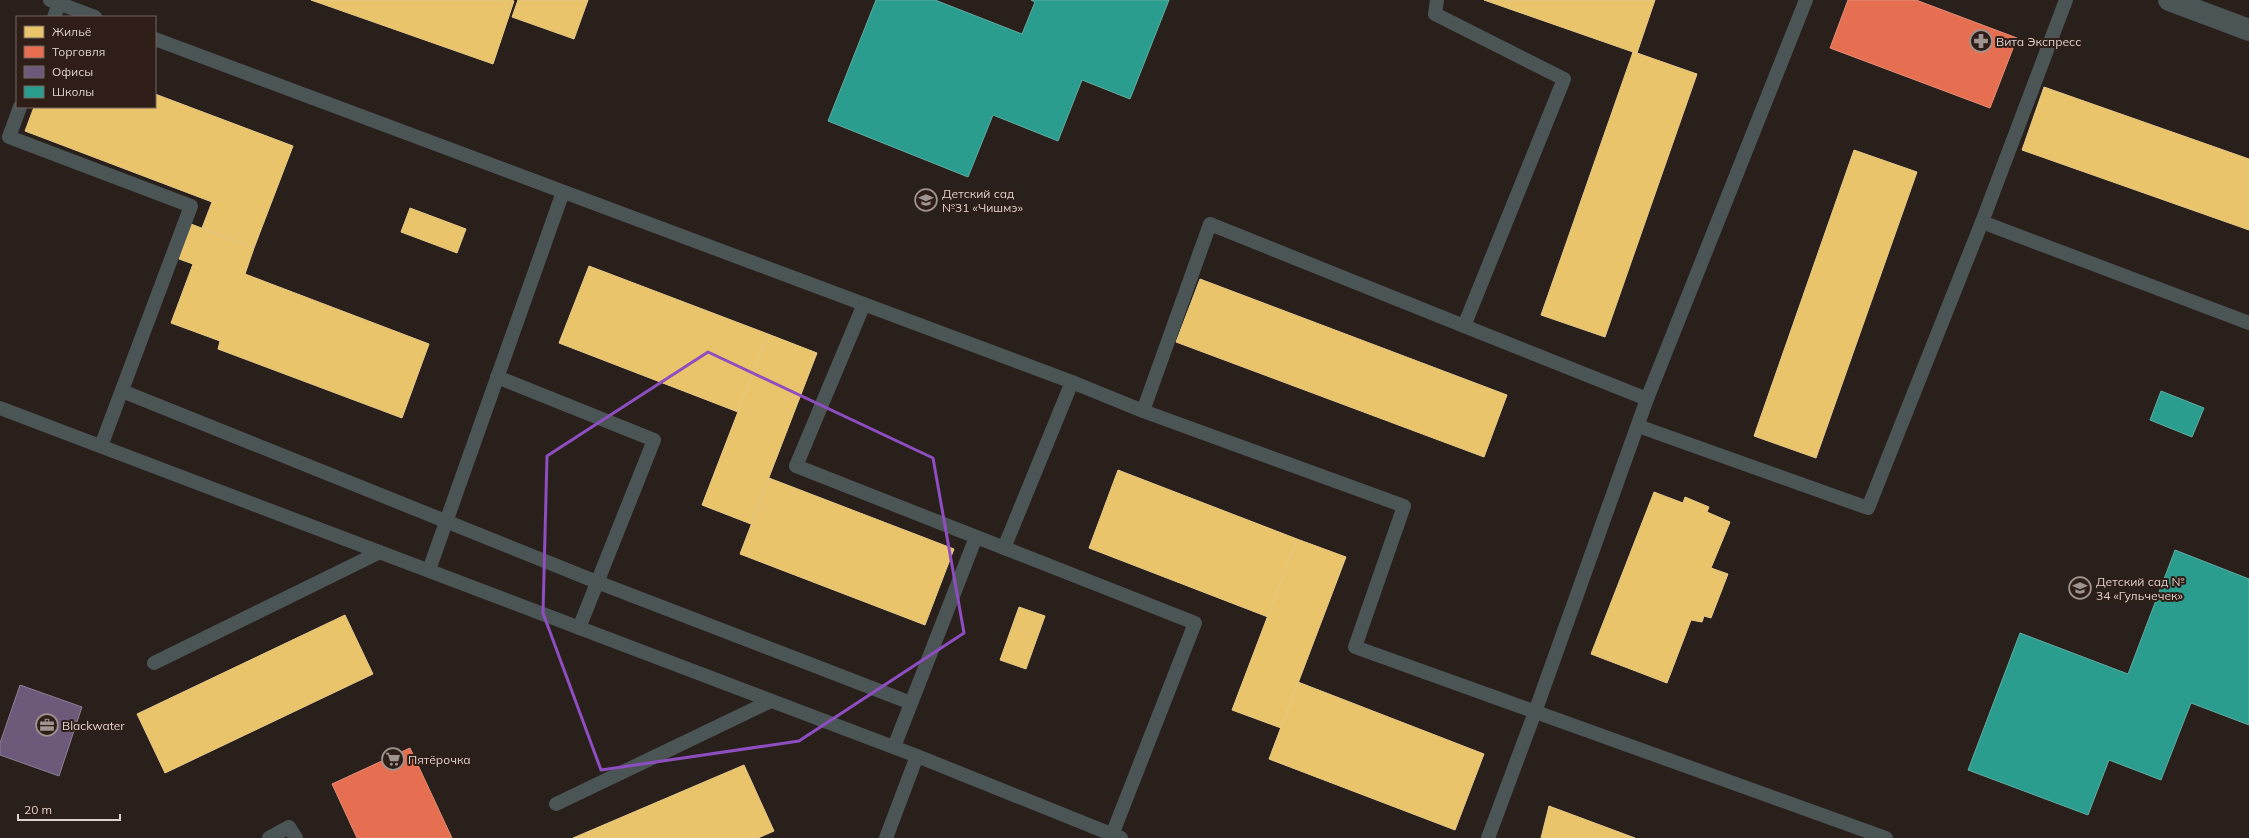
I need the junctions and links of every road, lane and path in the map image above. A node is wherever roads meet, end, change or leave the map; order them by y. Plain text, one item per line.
1 (1437, 0) edge
2 (1806, 0) edge
3 (2066, 0) edge
4 (2170, 0) edge
5 (55, 2) edge
6 (54, 16) edge
7 (92, 16) edge
8 (2249, 30) edge
9 (156, 39) edge
10 (20, 108) edge
11 (563, 192) junction
12 (1982, 222) junction
13 (864, 304) junction
14 (2249, 323) edge
15 (1464, 326) junction
16 (497, 377) junction
17 (1072, 382) junction
18 (122, 391) junction
19 (1647, 399) junction
20 (0, 408) edge
21 (1143, 411) junction
22 (1638, 426) junction
23 (101, 446) junction
24 (446, 521) junction
25 (976, 537) junction
26 (1004, 548) junction
27 (380, 552) junction
28 (429, 570) junction
29 (597, 582) junction
30 (578, 628) junction
31 (154, 663) dead end
32 (771, 701) junction
33 (911, 703) junction
34 (1535, 712) junction
35 (894, 747) junction
36 (917, 756) junction
37 (556, 804) dead end
38 (1116, 836) edge
39 (1877, 837) edge
40 (269, 838) edge
41 (296, 838) edge
42 (886, 838) edge
43 (1488, 838) edge

1 - 15 lane
2 - 19 lane
3 - 12 lane
4 - 8 street
5 - 6 lane
5 - 7 lane
9 - 11 lane
10 - 18 lane
11 - 13 lane
11 - 16 lane
12 - 14 lane
12 - 22 lane
13 - 17 lane
13 - 25 lane
15 - 19 lane
15 - 21 lane
16 - 24 lane
16 - 29 lane
17 - 21 lane
17 - 26 lane
18 - 23 lane
18 - 24 lane
19 - 22 lane
20 - 23 lane
21 - 34 lane
22 - 34 lane
23 - 27 lane
24 - 28 lane
24 - 29 lane
25 - 26 lane
25 - 33 lane
26 - 38 lane
27 - 28 lane
27 - 31 lane
28 - 30 lane
29 - 30 lane
29 - 33 lane
30 - 32 lane
32 - 35 lane
32 - 37 lane
33 - 35 lane
34 - 39 lane
34 - 43 lane
35 - 36 lane
36 - 38 lane
36 - 42 lane
40 - 41 lane

